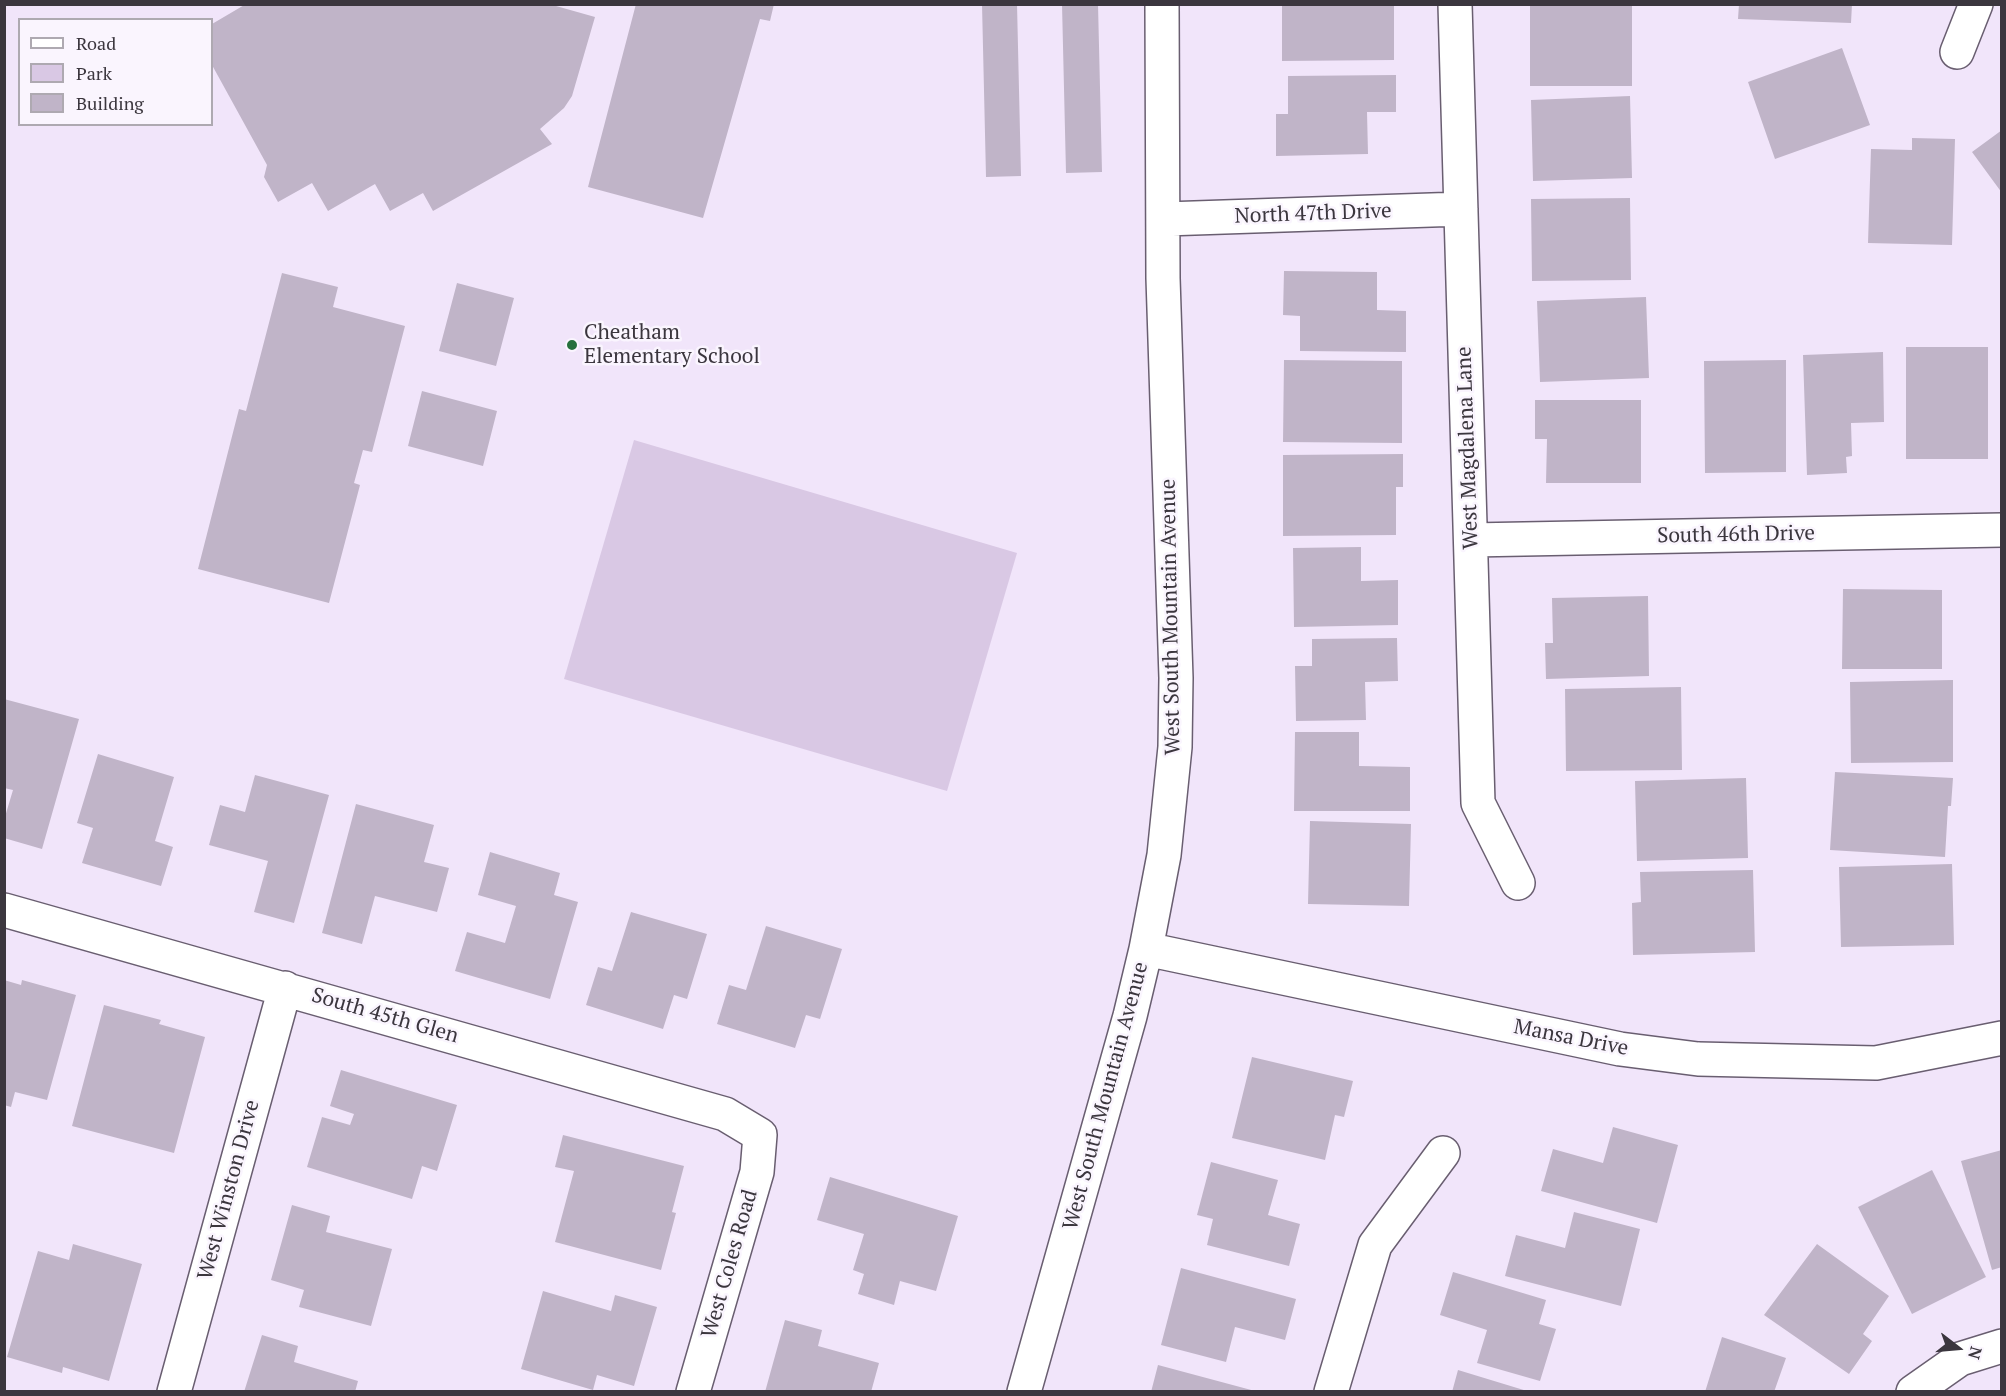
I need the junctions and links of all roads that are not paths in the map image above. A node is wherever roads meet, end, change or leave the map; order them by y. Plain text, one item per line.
1 (1162, 4) edge
2 (1455, 4) edge
3 (1976, 4) edge
4 (1958, 52) dead end
5 (1461, 208) junction
6 (1165, 219) junction
7 (2001, 530) edge
8 (1471, 540) junction
9 (1518, 883) dead end
10 (4, 910) edge
11 (1146, 949) junction
12 (285, 988) junction
13 (2001, 1038) edge
14 (760, 1135) joint
15 (1443, 1153) dead end
16 (2001, 1346) edge
17 (174, 1392) edge
18 (693, 1392) edge
19 (1024, 1392) edge
20 (1331, 1392) edge
21 (1913, 1392) edge

1 - 6 street, West South Mountain Avenue
2 - 5 street, West Magdalena Lane
3 - 4 street
5 - 6 street, North 47th Drive
5 - 8 street, West Magdalena Lane
6 - 11 street, West South Mountain Avenue
7 - 8 street, South 46th Drive
8 - 9 street, West Magdalena Lane
10 - 12 street, South 45th Glen
11 - 13 street, Mansa Drive
11 - 19 street, West South Mountain Avenue
12 - 14 street, South 45th Glen
12 - 17 street, West Winston Drive
14 - 18 street, West Coles Road
15 - 20 street
16 - 21 street

